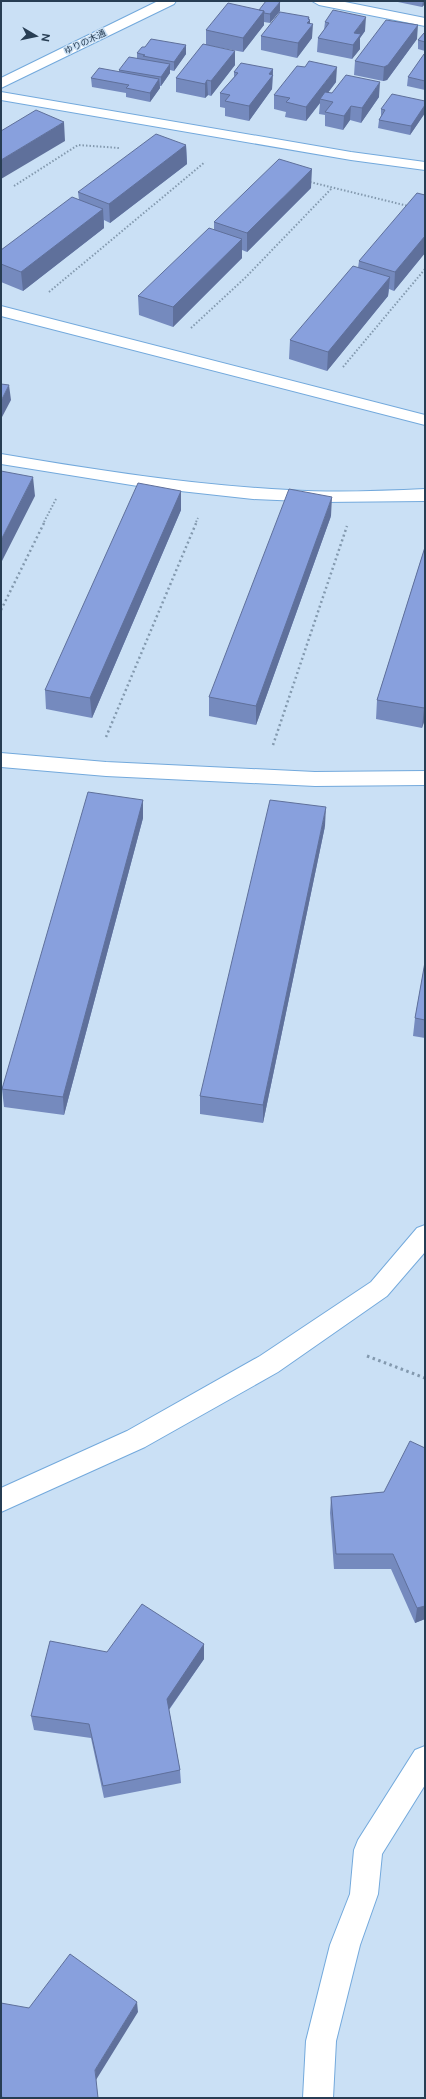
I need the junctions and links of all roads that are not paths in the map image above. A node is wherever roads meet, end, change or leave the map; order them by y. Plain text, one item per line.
1 (169, 1) edge
2 (319, 1) edge
3 (425, 22) edge
4 (1, 84) edge
5 (1, 96) edge
6 (425, 166) edge
7 (1, 311) edge
8 (425, 420) edge
9 (1, 459) edge
10 (425, 495) edge
11 (1, 760) edge
12 (425, 778) edge
13 (425, 1235) edge
14 (1, 1500) edge
15 (425, 1760) edge
16 (318, 2098) edge

1 - 4 street, ゆりの木通
2 - 3 street
5 - 6 street
7 - 8 street
9 - 10 street
11 - 12 street
13 - 14 street
15 - 16 street

